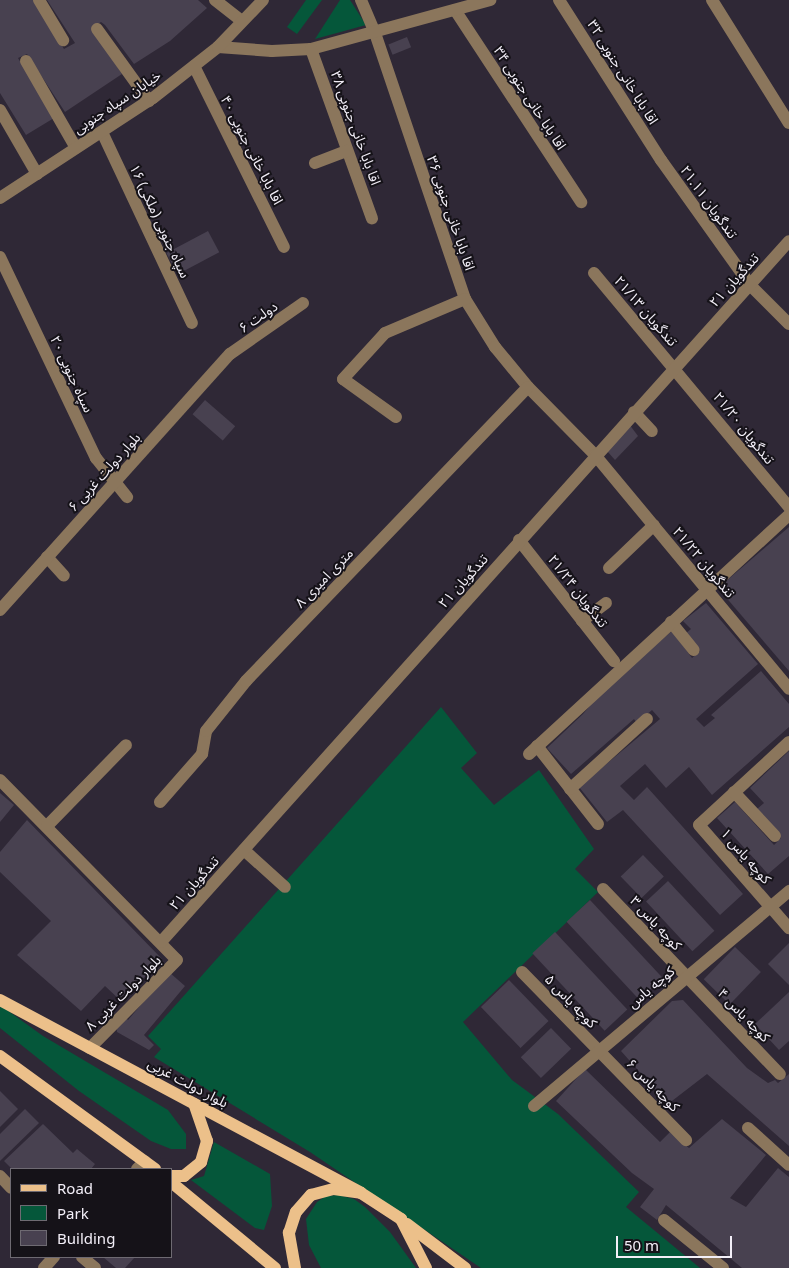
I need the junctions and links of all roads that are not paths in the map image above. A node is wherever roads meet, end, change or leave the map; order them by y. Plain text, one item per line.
1 (39, 0) edge
2 (215, 0) edge
3 (263, 0) edge
4 (272, 0) edge
5 (360, 0) edge
6 (559, 0) edge
7 (712, 0) edge
8 (485, 1) edge
9 (455, 10) junction
10 (242, 21) junction
11 (97, 29) dead end
12 (375, 33) junction
13 (63, 40) dead end
14 (218, 47) junction
15 (311, 49) junction
16 (26, 61) dead end
17 (194, 66) junction
18 (149, 101) junction
19 (0, 110) edge
20 (789, 123) edge
21 (102, 132) junction
22 (76, 148) junction
23 (347, 151) junction
24 (661, 160) joint
25 (314, 163) dead end
26 (37, 174) junction
27 (0, 198) edge
28 (580, 202) dead end
29 (372, 218) dead end
30 (789, 241) edge
31 (284, 247) dead end
32 (0, 257) edge
33 (594, 274) dead end
34 (750, 284) junction
35 (465, 299) junction
36 (303, 303) dead end
37 (192, 323) dead end
38 (789, 324) edge
39 (230, 354) joint
40 (675, 368) junction
41 (528, 387) junction
42 (634, 412) junction
43 (396, 417) dead end
44 (652, 430) dead end
45 (595, 455) junction
46 (114, 483) junction
47 (126, 497) dead end
48 (789, 507) edge
49 (789, 515) edge
50 (654, 525) junction
51 (519, 540) junction
52 (47, 557) junction
53 (609, 568) dead end
54 (64, 576) dead end
55 (706, 588) junction
56 (606, 602) dead end
57 (0, 610) edge
58 (582, 621) junction
59 (671, 622) junction
60 (694, 650) dead end
61 (614, 661) dead end
62 (789, 689) edge
63 (647, 719) dead end
64 (789, 742) edge
65 (126, 745) dead end
66 (0, 780) edge
67 (570, 789) junction
68 (734, 792) junction
69 (160, 802) dead end
70 (598, 824) dead end
71 (47, 826) junction
72 (775, 836) dead end
73 (244, 850) junction
74 (284, 886) dead end
75 (604, 889) dead end
76 (789, 891) edge
77 (770, 907) junction
78 (789, 928) edge
79 (161, 942) junction
80 (522, 972) dead end
81 (687, 977) junction
82 (0, 1000) edge
83 (90, 1048) junction
84 (598, 1051) junction
85 (0, 1056) edge
86 (780, 1074) dead end
87 (194, 1104) junction
88 (534, 1106) dead end
89 (748, 1128) dead end
90 (686, 1140) dead end
91 (789, 1165) edge
92 (146, 1167) edge
93 (0, 1176) edge
94 (172, 1176) edge
95 (172, 1183) edge
96 (10, 1187) edge
97 (361, 1193) junction
98 (401, 1219) junction
99 (664, 1220) dead end
100 (53, 1258) edge
101 (83, 1258) edge
102 (44, 1268) edge
103 (95, 1268) edge
104 (275, 1268) edge
105 (295, 1268) edge
106 (426, 1268) edge
107 (465, 1268) edge
108 (722, 1268) edge

1 - 13 street
2 - 10 street
3 - 10 street, خیابان سپاه جنوبی
4 - 10 street, خیابان سپاه جنوبی
5 - 12 street, ۳۶ اقا بابا خانی جنوبی
6 - 24 street, ۳۲ اقا بابا خانی جنوبی
7 - 20 street
8 - 9 street
9 - 12 street
9 - 28 street, ۳۴ اقا بابا خانی جنوبی
10 - 14 street, خیابان سپاه جنوبی
11 - 18 street
12 - 15 street
12 - 35 street, ۳۶ اقا بابا خانی جنوبی
14 - 15 street
14 - 17 street, خیابان سپاه جنوبی
15 - 23 street, ۳۸ اقا بابا خانی جنوبی
16 - 22 street
17 - 18 street, خیابان سپاه جنوبی
17 - 31 street, ۴۰ اقا بابا خانی جنوبی
18 - 21 street, خیابان سپاه جنوبی
19 - 26 street
21 - 22 street, خیابان سپاه جنوبی
21 - 37 street, ۱۶ سپاه جنوبی (ملکی)
22 - 26 street, خیابان سپاه جنوبی
23 - 25 street
23 - 29 street, ۳۸ اقا بابا خانی جنوبی
24 - 34 street, ۲۱.۱۱ تندگویان
26 - 27 street, خیابان سپاه جنوبی
30 - 34 street, ۲۱ تندگویان
32 - 46 street, ۲۰ سپاه جنوبی
33 - 40 street, ۲۱/۱۳ تندگویان
34 - 38 street, ۲۱.۱۱ تندگویان
34 - 40 street, ۲۱ تندگویان
35 - 41 street, ۳۶ اقا بابا خانی جنوبی
35 - 43 street
36 - 39 street, ۶ دولت
39 - 46 street, بلوار دولت غربی ۶
40 - 42 street, ۲۱ تندگویان
40 - 48 street, ۲۱/۲۰ تندگویان
41 - 45 street, ۲۱/۲۲ تندگویان
41 - 69 street, ۸ متری امیری
42 - 44 street
42 - 45 street, ۲۱ تندگویان
45 - 50 street, ۲۱/۲۲ تندگویان
45 - 51 street, ۲۱ تندگویان
46 - 47 street, ۲۰ سپاه جنوبی
46 - 52 street, بلوار دولت غربی ۶
49 - 55 street
50 - 53 street
50 - 55 street, ۲۱/۲۲ تندگویان
51 - 58 street, ۲۱/۲۴ تندگویان
51 - 73 street, ۲۱ تندگویان
52 - 54 street
52 - 57 street, بلوار دولت غربی ۶
55 - 59 street
55 - 62 street, ۲۱/۲۲ تندگویان
56 - 58 street
58 - 61 street, ۲۱/۲۴ تندگویان
59 - 60 street
59 - 67 street
63 - 67 street
64 - 68 street
65 - 71 street
66 - 71 street
67 - 70 street
68 - 72 street
68 - 77 street, کوچه یاس ۱
71 - 79 street
73 - 74 street
73 - 79 street, ۲۱ تندگویان
75 - 81 street, کوچه یاس ۳
76 - 77 street, کوچه یاس
77 - 78 street, کوچه یاس ۱
77 - 81 street, کوچه یاس
79 - 83 street, بلوار دولت غربی ۸
80 - 84 street, کوچه یاس ۵
81 - 84 street, کوچه یاس
81 - 86 street, کوچه یاس ۴
82 - 83 main road, بلوار دولت غربی
83 - 87 main road, بلوار دولت غربی
84 - 88 street, کوچه یاس
84 - 90 street, کوچه یاس ۶
85 - 92 main road
87 - 94 main road
87 - 97 main road, بلوار دولت غربی
89 - 91 street
93 - 96 street
95 - 104 main road
97 - 98 main road, بلوار دولت غربی
97 - 105 main road
98 - 106 main road
98 - 107 main road
99 - 108 street
100 - 102 street
101 - 103 street

